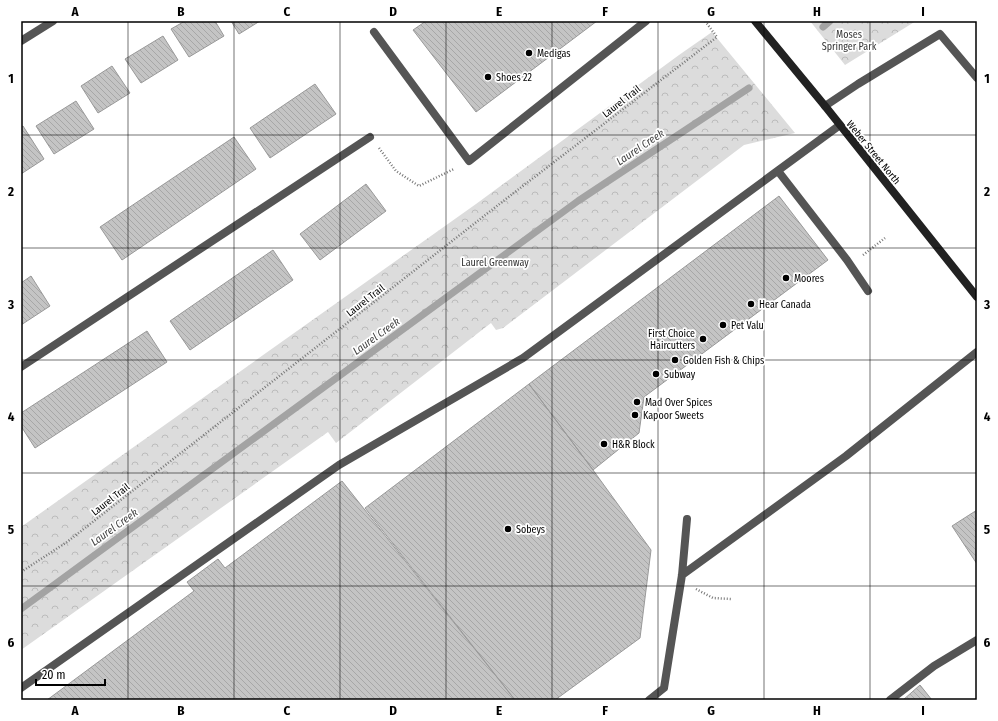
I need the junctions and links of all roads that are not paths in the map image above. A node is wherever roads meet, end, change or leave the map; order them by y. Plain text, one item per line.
1 (53, 21) edge
2 (646, 21) edge
3 (755, 21) edge
4 (374, 32) dead end
5 (21, 41) edge
6 (977, 78) edge
7 (825, 106) junction
8 (840, 125) junction
9 (370, 137) road end
10 (778, 171) junction
11 (868, 291) dead end
12 (977, 297) edge
13 (977, 352) edge
14 (21, 367) edge
15 (687, 519) dead end
16 (682, 575) junction
17 (977, 640) edge
18 (21, 688) edge
19 (649, 700) edge
20 (890, 700) edge

1 - 5 street
2 - 4 street
3 - 7 main road, Weber Street North
6 - 7 street
7 - 8 main road, Weber Street North
8 - 10 street
8 - 12 main road, Weber Street North
9 - 14 street
10 - 11 street
10 - 18 street
13 - 16 street
15 - 16 street
16 - 19 street
17 - 20 street

